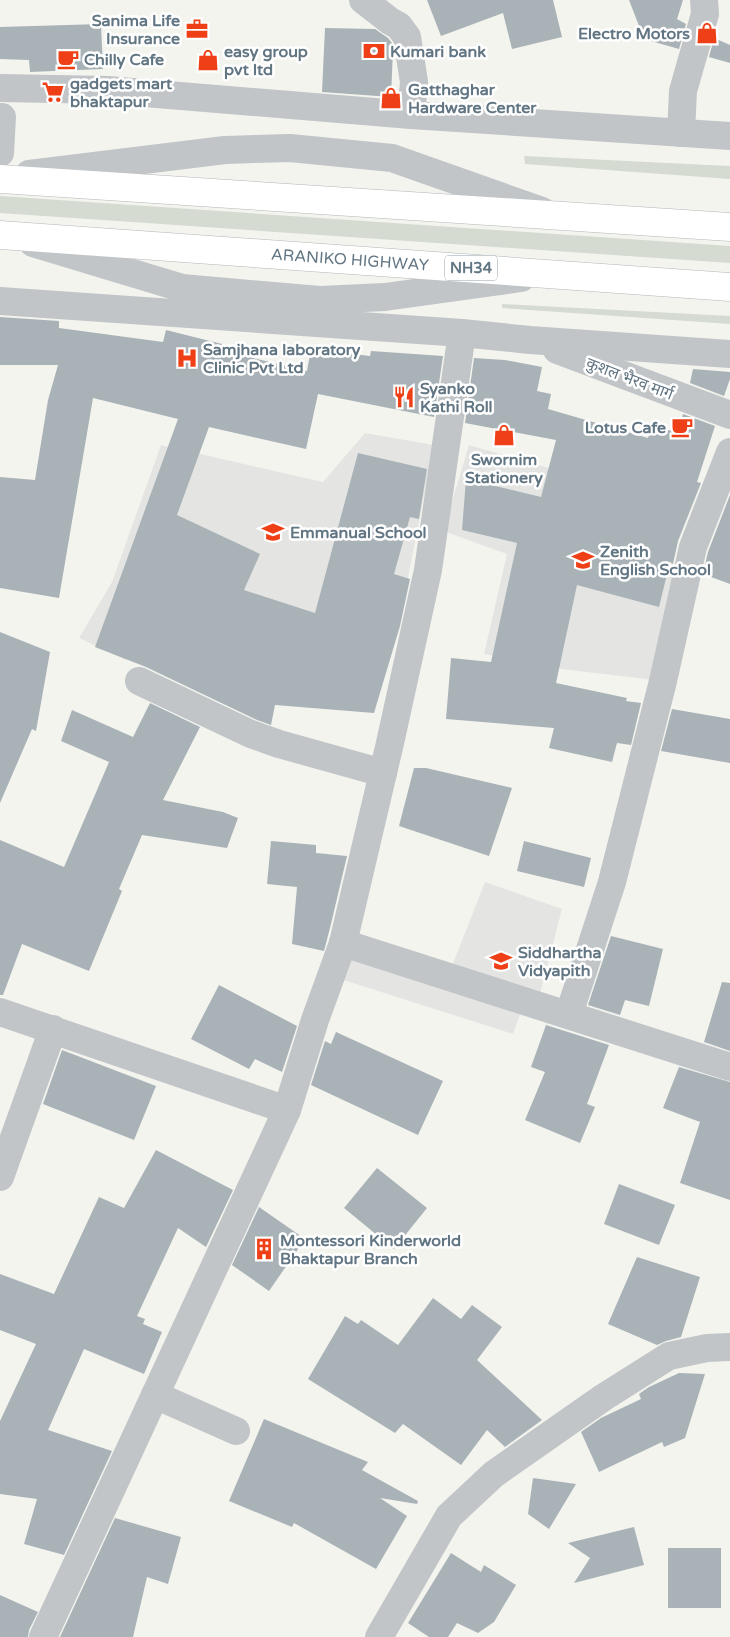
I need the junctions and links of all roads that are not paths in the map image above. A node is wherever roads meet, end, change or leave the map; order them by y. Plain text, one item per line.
1 (363, 0) edge
2 (704, 0) edge
3 (0, 88) edge
4 (411, 115) junction
5 (2, 117) dead end
6 (681, 133) junction
7 (730, 136) edge
8 (0, 153) edge
9 (0, 178) edge
10 (553, 216) junction
11 (730, 227) edge
12 (6, 236) edge
13 (552, 274) junction
14 (730, 287) edge
15 (0, 301) edge
16 (462, 333) junction
17 (530, 340) junction
18 (730, 354) edge
19 (730, 415) edge
20 (730, 452) edge
21 (139, 681) dead end
22 (383, 773) junction
23 (343, 943) junction
24 (0, 1012) edge
25 (569, 1014) junction
26 (53, 1029) junction
27 (730, 1067) edge
28 (287, 1110) junction
29 (0, 1177) edge
30 (730, 1347) edge
31 (155, 1395) junction
32 (236, 1431) dead end
33 (43, 1637) edge
34 (379, 1637) edge

1 - 4 street
2 - 6 street
3 - 4 street
4 - 6 street
5 - 8 street
6 - 7 street
9 - 10 highway
9 - 10 street
10 - 11 highway
12 - 13 highway, ARANIKO HIGHWAY / NH34
12 - 13 street
13 - 14 highway, ARANIKO HIGHWAY / NH34
15 - 16 street
16 - 17 street
16 - 22 street
17 - 18 street
17 - 19 street, कुशल‌ भैरव मार्ग
20 - 25 street
21 - 22 street
22 - 23 street
23 - 25 street
23 - 28 street
24 - 26 street
25 - 27 street
26 - 28 street
26 - 29 street
28 - 31 street
30 - 34 street
31 - 32 street
31 - 33 street

